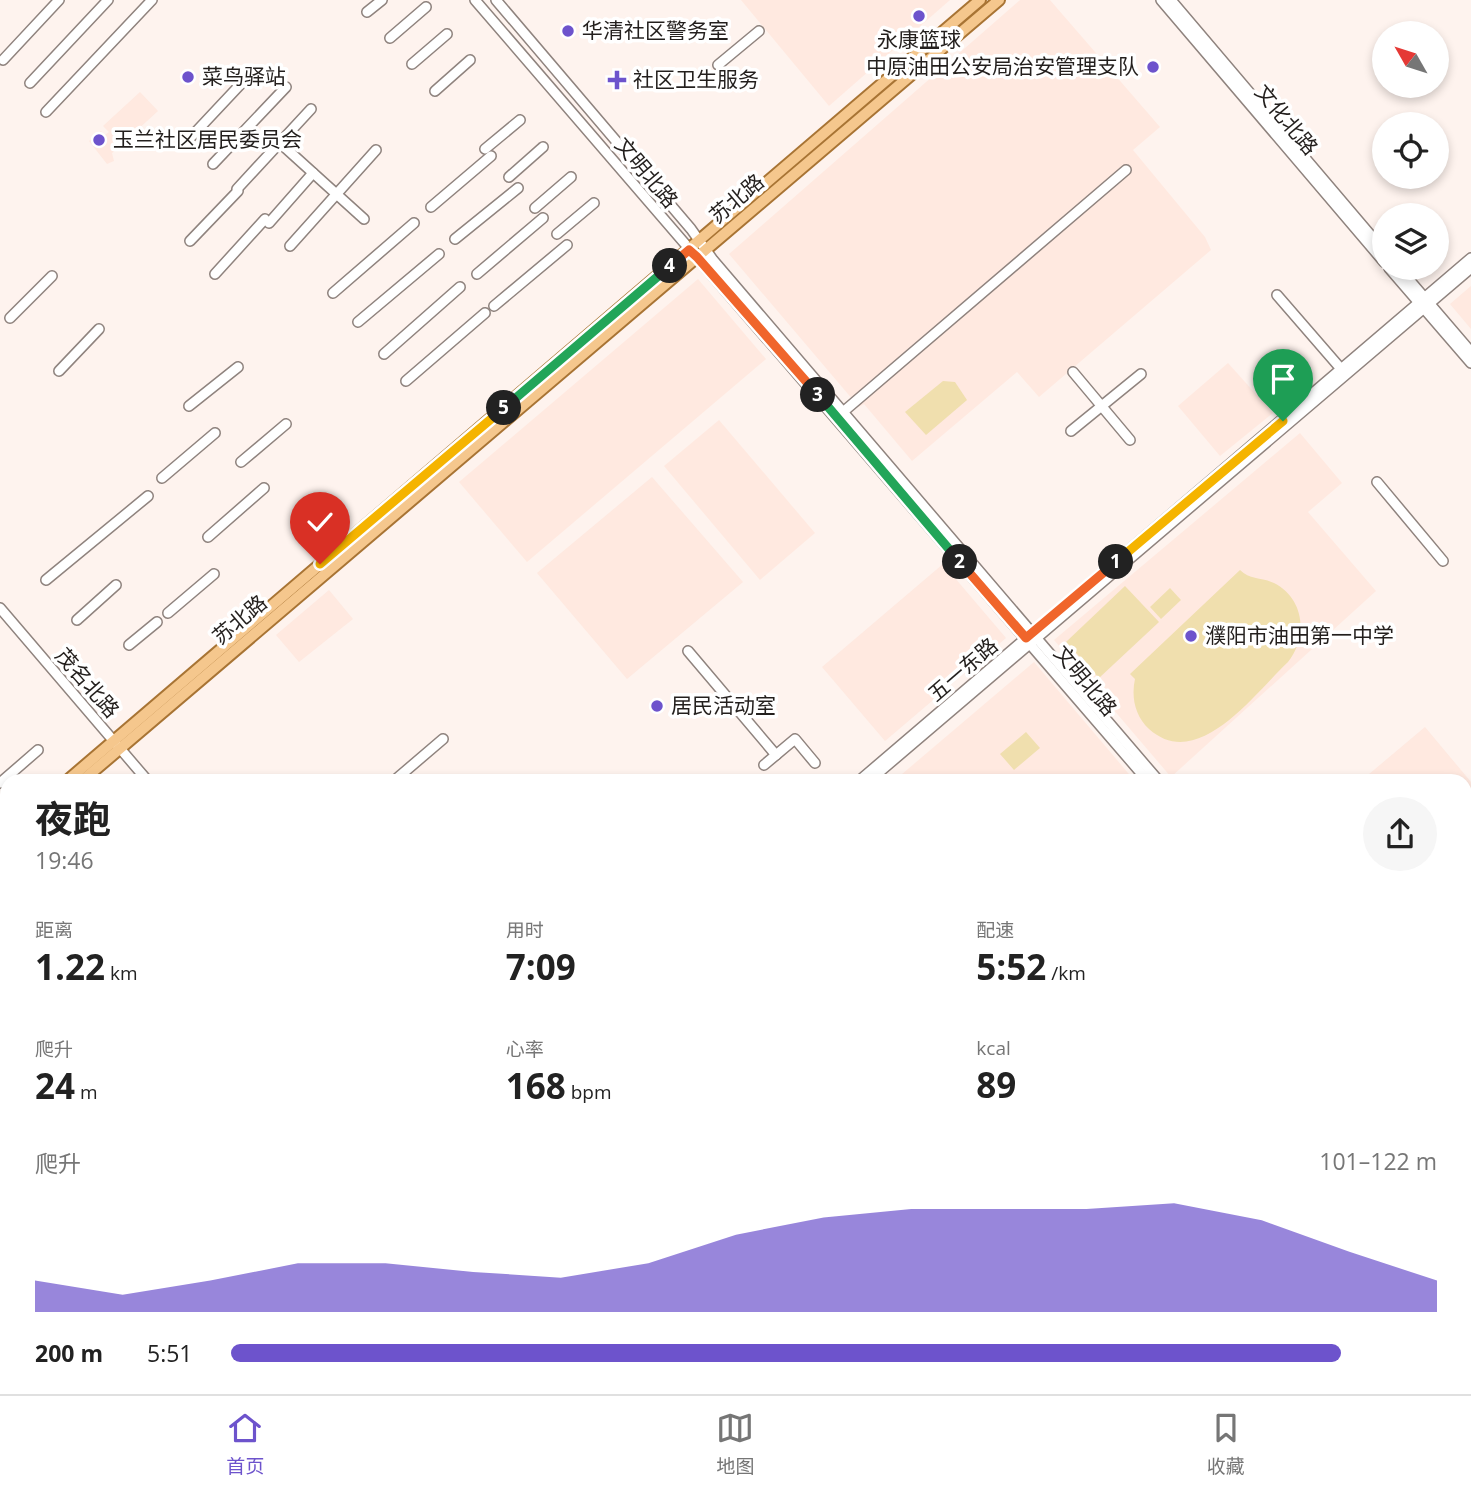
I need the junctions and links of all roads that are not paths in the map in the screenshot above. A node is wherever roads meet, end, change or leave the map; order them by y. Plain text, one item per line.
1 (60, 0) edge
2 (108, 0) edge
3 (152, 0) edge
4 (382, 0) edge
5 (475, 0) edge
6 (496, 0) edge
7 (980, 0) edge
8 (999, 0) edge
9 (1161, 0) edge
10 (1171, 0) edge
11 (426, 7) dead end
12 (367, 12) dead end
13 (759, 31) dead end
14 (447, 34) dead end
15 (390, 38) dead end
16 (3, 60) dead end
17 (470, 60) dead end
18 (412, 64) dead end
19 (718, 65) dead end
20 (252, 72) dead end
21 (30, 83) dead end
22 (286, 87) dead end
23 (435, 91) dead end
24 (311, 109) dead end
25 (46, 112) dead end
26 (520, 120) dead end
27 (191, 137) dead end
28 (280, 143) junction
29 (544, 147) dead end
30 (376, 150) dead end
31 (213, 164) dead end
32 (1126, 170) dead end
33 (313, 173) junction
34 (509, 177) dead end
35 (571, 177) dead end
36 (517, 188) dead end
37 (337, 194) junction
38 (594, 203) dead end
39 (431, 207) dead end
40 (535, 208) dead end
41 (544, 218) dead end
42 (364, 219) dead end
43 (414, 223) dead end
44 (557, 234) dead end
45 (1372, 236) edge
46 (455, 239) dead end
47 (190, 242) dead end
48 (567, 245) dead end
49 (290, 246) dead end
50 (1372, 248) edge
51 (698, 250) junction
52 (439, 254) dead end
53 (1471, 258) edge
54 (1471, 268) edge
55 (215, 274) dead end
56 (477, 274) dead end
57 (52, 276) dead end
58 (1401, 280) edge
59 (1408, 280) edge
60 (460, 287) dead end
61 (333, 293) dead end
62 (1277, 295) dead end
63 (1424, 303) junction
64 (494, 306) dead end
65 (485, 313) dead end
66 (10, 318) dead end
67 (358, 322) dead end
68 (99, 329) dead end
69 (1471, 352) edge
70 (384, 354) dead end
71 (1471, 363) edge
72 (238, 367) dead end
73 (1342, 370) junction
74 (60, 371) dead end
75 (1073, 372) dead end
76 (1141, 373) dead end
77 (406, 381) dead end
78 (189, 406) dead end
79 (1102, 406) junction
80 (843, 412) junction
81 (286, 424) dead end
82 (1071, 431) dead end
83 (215, 433) dead end
84 (1130, 440) dead end
85 (241, 462) dead end
86 (162, 478) dead end
87 (1377, 482) dead end
88 (264, 488) dead end
89 (148, 496) dead end
90 (208, 537) dead end
91 (1443, 561) dead end
92 (214, 574) dead end
93 (46, 580) dead end
94 (116, 585) dead end
95 (0, 608) edge
96 (168, 613) dead end
97 (76, 620) dead end
98 (157, 622) dead end
99 (1032, 638) junction
100 (129, 645) dead end
101 (688, 651) dead end
102 (443, 739) dead end
103 (117, 745) junction
104 (38, 750) dead end
105 (776, 755) junction
106 (815, 763) dead end
107 (764, 765) dead end
108 (10, 774) edge
109 (76, 774) edge
110 (89, 774) edge
111 (143, 774) edge
112 (402, 774) edge
113 (867, 774) edge
114 (877, 774) edge
115 (1142, 774) edge
116 (1153, 774) edge

1 - 16 street
2 - 21 street
3 - 25 street
4 - 12 street
5 - 51 street, 文明北路
6 - 51 street, 文明北路
7 - 51 main road, 苏北路
8 - 51 main road, 苏北路
9 - 50 street, 文化北路
10 - 45 street, 文化北路
11 - 15 street
13 - 19 street
14 - 18 street
17 - 23 street
20 - 27 street
22 - 31 street
24 - 28 street
26 - 39 street
28 - 33 street
28 - 47 street
29 - 34 street
30 - 37 street
32 - 80 street
33 - 37 street
33 - 55 street
35 - 40 street
36 - 46 street
37 - 42 street
37 - 49 street
38 - 44 street
41 - 56 street
43 - 61 street
48 - 64 street
51 - 80 street, 文明北路
51 - 99 street, 文明北路
51 - 103 main road, 苏北路
52 - 67 street
53 - 63 street, 五一东路
54 - 63 street, 五一东路
57 - 66 street
58 - 63 street
59 - 63 street
60 - 70 street
62 - 73 street
63 - 69 street
63 - 71 street
63 - 73 street, 五一东路
63 - 99 street, 五一东路
65 - 77 street
68 - 74 street
72 - 78 street
73 - 99 street, 五一东路
75 - 79 street
76 - 79 street
79 - 82 street
79 - 84 street
80 - 99 street, 文明北路
81 - 85 street
83 - 86 street
87 - 91 street
88 - 90 street
89 - 93 street
92 - 96 street
94 - 97 street
95 - 103 street, 茂名北路
98 - 100 street
99 - 113 street, 五一东路
99 - 114 street, 五一东路
99 - 115 street, 文明北路
99 - 116 street, 文明北路
101 - 105 street
102 - 112 street
103 - 109 main road, 苏北路
103 - 110 main road, 苏北路
103 - 111 street, 茂名北路
104 - 108 street
105 - 106 street
105 - 107 street

